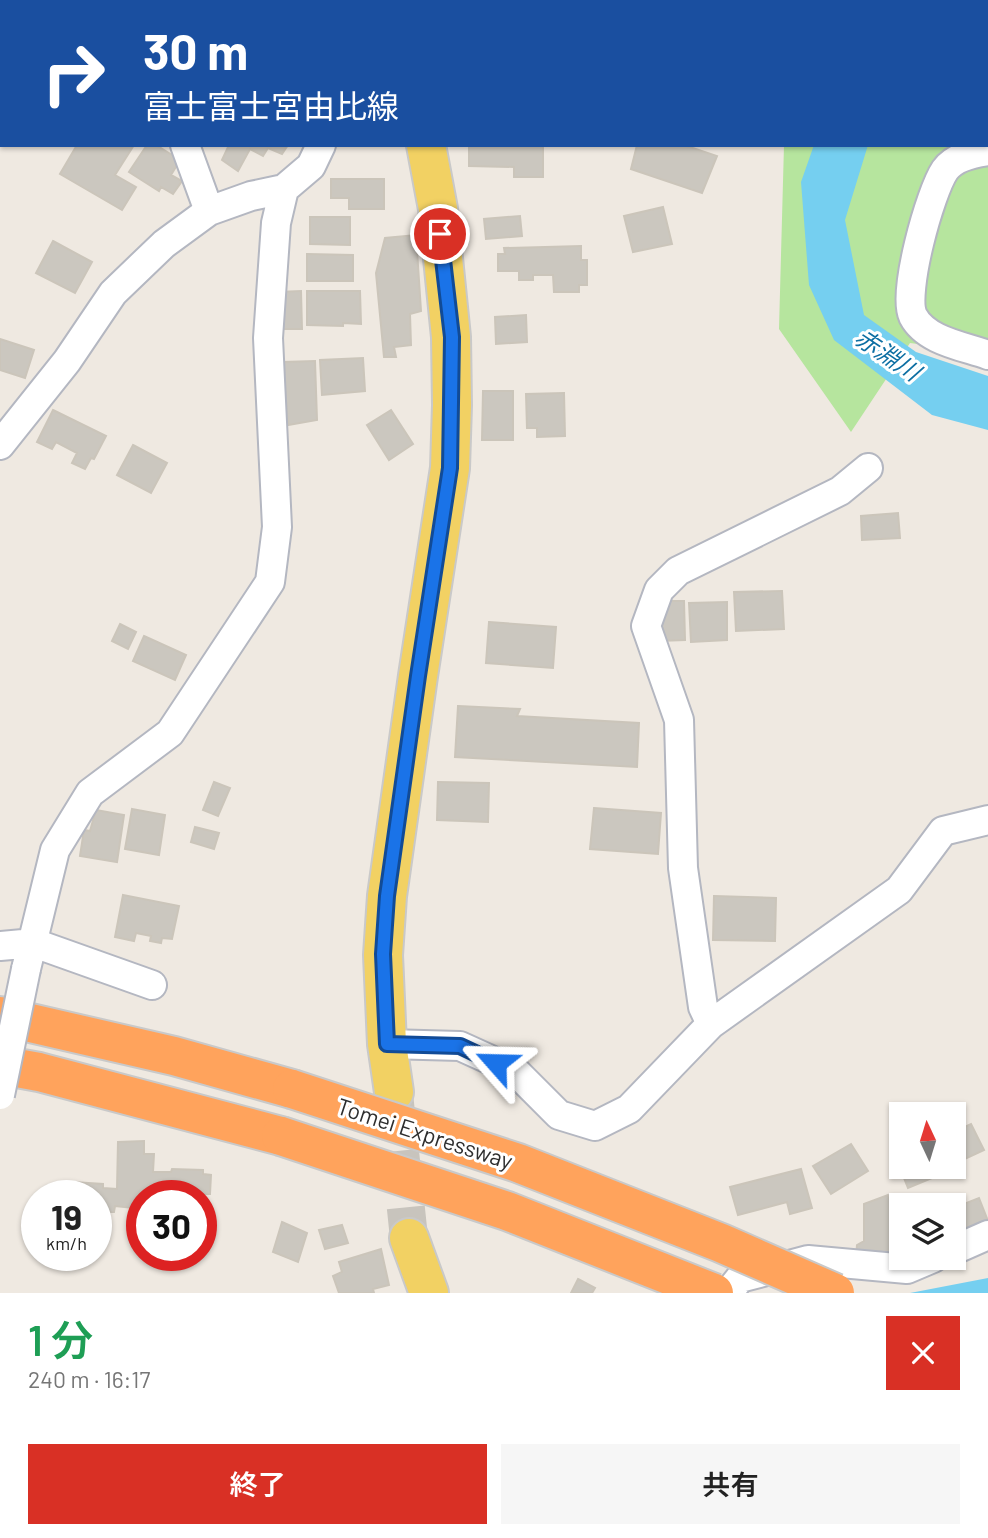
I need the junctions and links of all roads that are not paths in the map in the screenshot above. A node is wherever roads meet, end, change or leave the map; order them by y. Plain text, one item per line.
1 (186, 147) edge
2 (320, 147) edge
3 (426, 147) edge
4 (988, 151) edge
5 (284, 189) junction
6 (209, 211) junction
7 (988, 355) edge
8 (0, 445) edge
9 (868, 468) dead end
10 (988, 820) edge
11 (0, 946) edge
12 (30, 956) junction
13 (152, 985) dead end
14 (0, 1016) edge
15 (711, 1024) junction
16 (387, 1044) junction
17 (0, 1065) edge
18 (394, 1092) tunnel mouth
19 (0, 1096) edge
20 (988, 1236) edge
21 (409, 1238) tunnel mouth
22 (966, 1245) edge
23 (889, 1267) edge
24 (429, 1293) edge
25 (714, 1293) edge
26 (728, 1293) edge
27 (835, 1293) edge

1 - 6 street
2 - 5 street
3 - 16 main road
4 - 7 street
5 - 6 street
5 - 12 street
6 - 8 street
9 - 15 street
10 - 15 street
11 - 12 street
12 - 13 street
12 - 19 street, bridge
14 - 27 highway, Tomei Expressway, bridge
15 - 16 street
16 - 18 main road
17 - 25 highway, Tomei Expressway, bridge
20 - 22 street
21 - 24 main road
23 - 26 street

